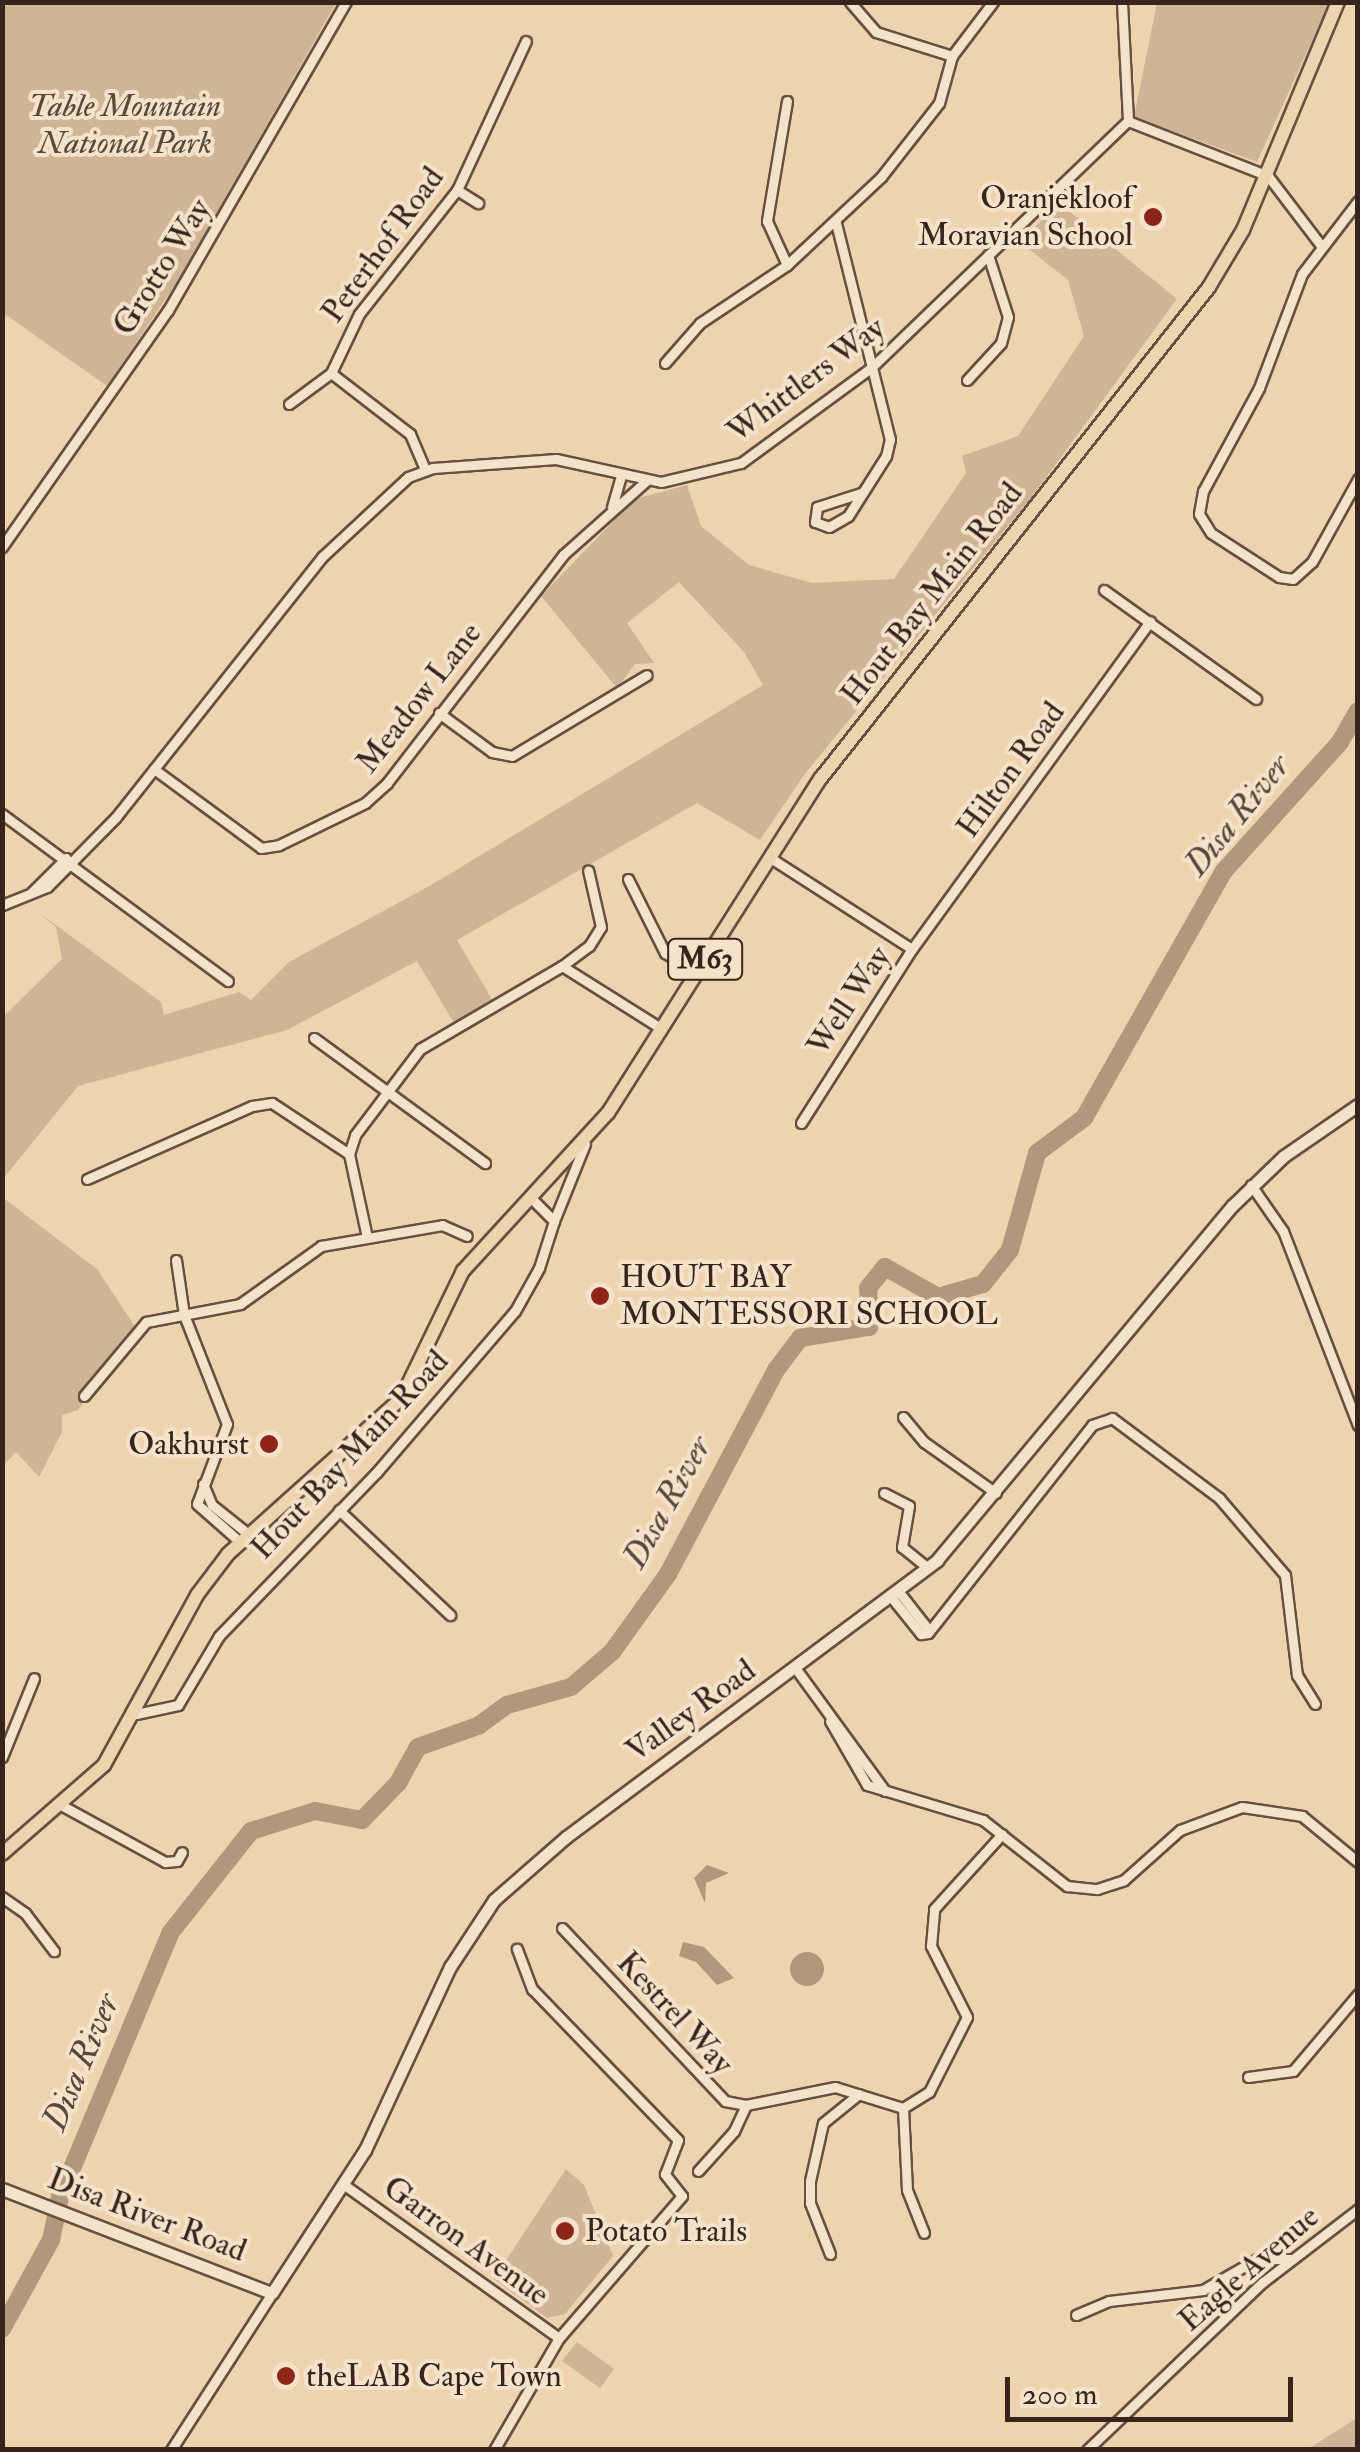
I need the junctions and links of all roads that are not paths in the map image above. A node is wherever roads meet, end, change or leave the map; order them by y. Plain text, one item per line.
1 (346, 2) edge
2 (850, 2) edge
3 (993, 2) edge
4 (1122, 2) edge
5 (1338, 2) edge
6 (526, 42) dead end
7 (952, 56) junction
8 (787, 100) dead end
9 (1128, 121) junction
10 (1268, 176) junction
11 (456, 190) junction
12 (1358, 201) edge
13 (478, 203) dead end
14 (836, 222) junction
15 (1322, 247) junction
16 (988, 255) junction
17 (787, 265) junction
18 (665, 363) dead end
19 (872, 367) junction
20 (331, 373) junction
21 (967, 380) dead end
22 (289, 404) dead end
23 (425, 469) junction
24 (621, 476) junction
25 (1358, 479) edge
26 (645, 482) junction
27 (861, 493) junction
28 (612, 510) junction
29 (2, 547) edge
30 (1104, 590) dead end
31 (1150, 621) junction
32 (647, 675) dead end
33 (1256, 699) dead end
34 (440, 713) junction
35 (154, 769) junction
36 (2, 814) edge
37 (768, 858) junction
38 (69, 861) junction
39 (588, 870) dead end
40 (628, 879) dead end
41 (2, 905) edge
42 (912, 949) junction
43 (562, 966) junction
44 (697, 972) junction
45 (228, 980) dead end
46 (662, 1029) junction
47 (314, 1038) dead end
48 (386, 1091) junction
49 (1358, 1105) edge
50 (801, 1123) dead end
51 (585, 1144) junction
52 (348, 1154) junction
53 (485, 1164) dead end
54 (87, 1179) dead end
55 (1252, 1185) junction
56 (533, 1200) junction
57 (554, 1221) junction
58 (467, 1236) dead end
59 (367, 1237) junction
60 (176, 1260) dead end
61 (184, 1315) junction
62 (84, 1396) dead end
63 (902, 1417) dead end
64 (1358, 1425) edge
65 (884, 1493) dead end
66 (996, 1493) junction
67 (339, 1510) junction
68 (243, 1537) junction
69 (928, 1568) junction
70 (895, 1594) junction
71 (450, 1615) dead end
72 (796, 1669) junction
73 (34, 1678) dead end
74 (1315, 1704) dead end
75 (136, 1714) junction
76 (2, 1757) edge
77 (61, 1805) junction
78 (1002, 1834) junction
79 (182, 1852) dead end
80 (2, 1854) edge
81 (1358, 1862) edge
82 (2, 1897) edge
83 (562, 1928) dead end
84 (516, 1948) dead end
85 (54, 1952) dead end
86 (1358, 1994) edge
87 (1248, 2077) dead end
88 (858, 2094) junction
89 (746, 2105) junction
90 (903, 2108) junction
91 (698, 2171) dead end
92 (344, 2184) junction
93 (2, 2188) edge
94 (1358, 2210) edge
95 (924, 2233) dead end
96 (830, 2254) dead end
97 (1290, 2260) junction
98 (272, 2293) junction
99 (1076, 2315) dead end
100 (559, 2338) junction
101 (171, 2450) edge
102 (494, 2450) edge
103 (1087, 2450) edge

1 - 29 street, Grotto Way
2 - 7 street
3 - 7 street
4 - 9 street
5 - 10 main road, Hout Bay Main Road / M63
6 - 11 street, Peterhof Road
7 - 14 street
8 - 17 street
9 - 10 street
9 - 16 street, Whittlers Way
10 - 15 street
10 - 37 main road, Hout Bay Main Road / M63
11 - 13 street
11 - 20 street, Peterhof Road
12 - 15 street
14 - 17 street
14 - 19 street
15 - 25 street
16 - 19 street, Whittlers Way
16 - 21 street
17 - 18 street
19 - 26 street, Whittlers Way
19 - 27 street
20 - 22 street
20 - 23 street, Peterhof Road
23 - 24 street, Whittlers Way
23 - 35 street
24 - 26 street, Whittlers Way
24 - 28 street
26 - 28 street, Meadow Lane
27 - 27 street
28 - 34 street, Meadow Lane
30 - 31 street
31 - 33 street
31 - 42 street, Hilton Road
32 - 34 street
34 - 35 street, Meadow Lane
35 - 38 street
36 - 38 street
37 - 42 street, Well Way
37 - 44 main road, Hout Bay Main Road / M63
38 - 41 street
38 - 45 street
39 - 43 street
40 - 44 street
42 - 50 street, Well Way
43 - 46 street
43 - 48 street
44 - 46 main road, Hout Bay Main Road / M63
46 - 51 main road, Hout Bay Main Road / M63
47 - 48 street
48 - 52 street
48 - 53 street
49 - 55 street, Valley Road
51 - 56 main road, Hout Bay Main Road / M63
51 - 57 street, Hout Bay Main Road
52 - 54 street
52 - 59 street
55 - 64 street
55 - 66 street, Valley Road
56 - 57 street
56 - 68 main road, Hout Bay Main Road / M63
57 - 67 street, Hout Bay Main Road
58 - 59 street
59 - 61 street
60 - 61 street
61 - 62 street
61 - 68 street
63 - 66 street
65 - 69 street
66 - 69 street, Valley Road
67 - 71 street
67 - 75 street, Hout Bay Main Road
68 - 75 main road, Hout Bay Main Road / M63
69 - 70 street, Valley Road
70 - 72 street, Valley Road
70 - 74 street
72 - 78 street
72 - 92 street, Valley Road
73 - 76 street
75 - 77 main road, Hout Bay Main Road / M63
77 - 79 street
77 - 80 main road, Hout Bay Main Road / M63
78 - 81 street
78 - 90 street
82 - 85 street
83 - 89 street, Kestrel Way
84 - 100 street
86 - 87 street
88 - 89 street, Kestrel Way
88 - 90 street, Kestrel Way
88 - 96 street
89 - 91 street
90 - 95 street
92 - 98 street, Valley Road
92 - 100 street, Garron Avenue
93 - 98 street, Disa River Road
94 - 97 street, Eagle Avenue
97 - 99 street
97 - 103 street, Eagle Avenue
98 - 101 street, Valley Road
100 - 102 street

